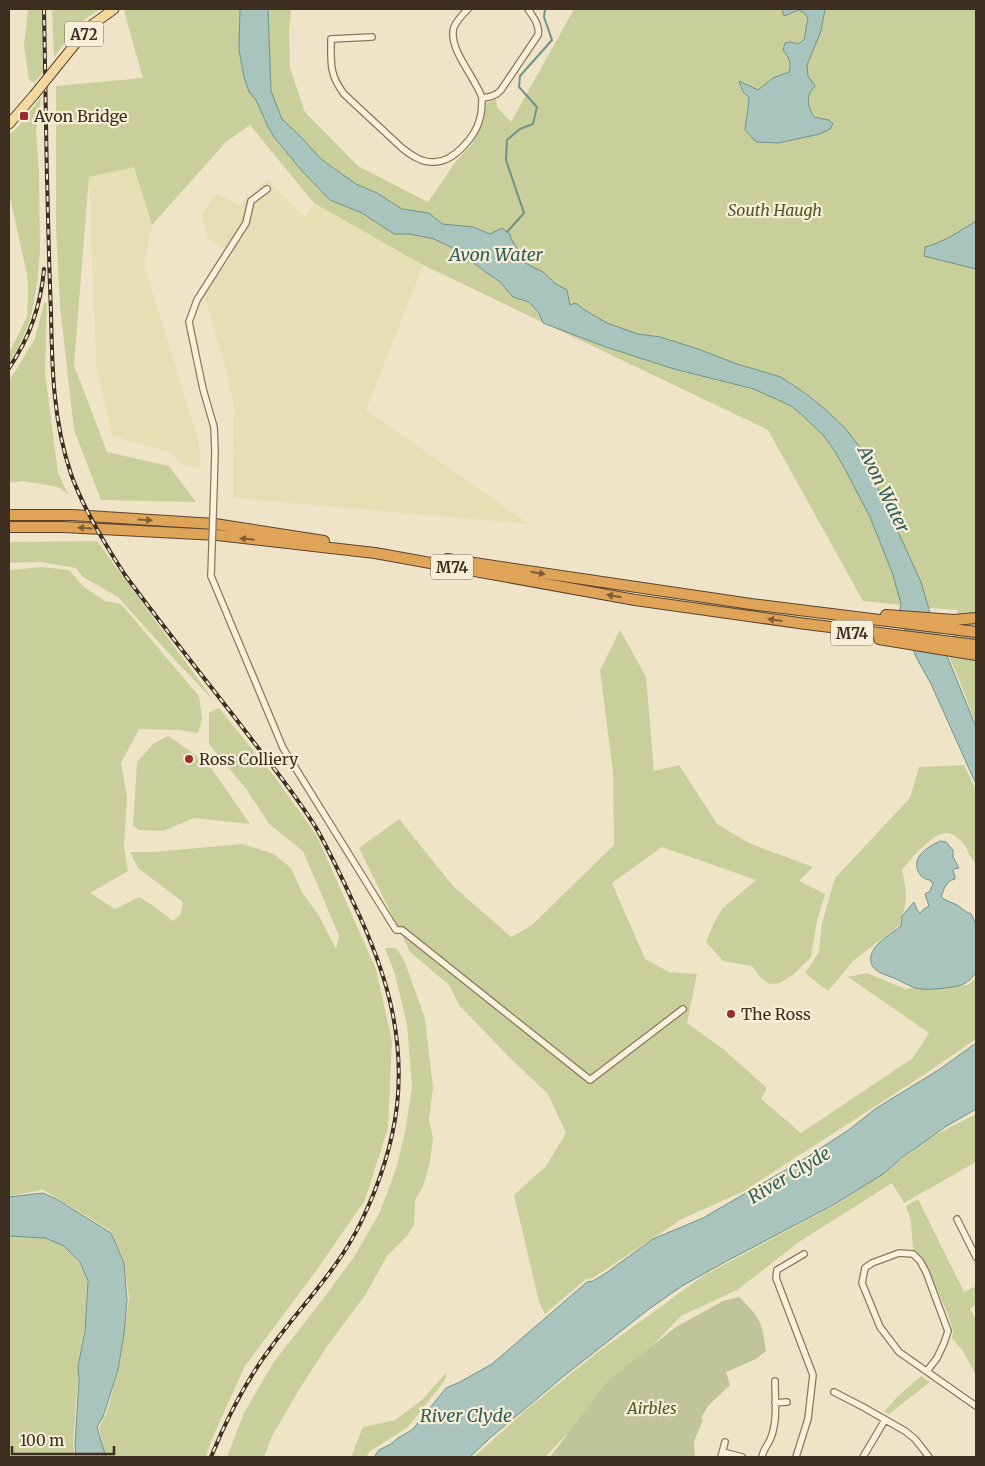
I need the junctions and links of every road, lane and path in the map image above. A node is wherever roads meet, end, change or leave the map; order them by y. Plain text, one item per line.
1 (114, 9) edge
2 (468, 9) edge
3 (528, 9) edge
4 (372, 37) dead end
5 (482, 98) junction
6 (9, 124) edge
7 (267, 189) dead end
8 (9, 514) edge
9 (9, 527) edge
10 (886, 618) junction
11 (976, 618) edge
12 (976, 632) edge
13 (895, 638) junction
14 (976, 645) edge
15 (973, 655) edge
16 (683, 1009) dead end
17 (957, 1219) dead end
18 (804, 1254) dead end
19 (976, 1256) edge
20 (927, 1371) junction
21 (775, 1381) dead end
22 (834, 1392) dead end
23 (788, 1402) dead end
24 (775, 1403) junction
25 (976, 1406) edge
26 (885, 1420) junction
27 (726, 1442) dead end
28 (722, 1454) edge
29 (742, 1457) edge
30 (762, 1457) edge
31 (796, 1457) edge
32 (862, 1457) edge
33 (929, 1457) edge

1 - 6 main road, A72, bridge
2 - 5 street
3 - 5 street
4 - 5 street
7 - 16 street, bridge
8 -> 10 highway, M74
13 -> 9 highway, M74
10 - 11 highway, M74
10 - 12 highway, M74
13 - 14 highway, M74
13 - 15 highway, M74
17 - 19 street
18 - 31 street
20 - 20 street
20 - 25 street
21 - 24 street
22 - 26 street
23 - 24 street
24 - 30 street
26 - 32 street
26 - 33 street
27 - 28 street
28 - 29 street

